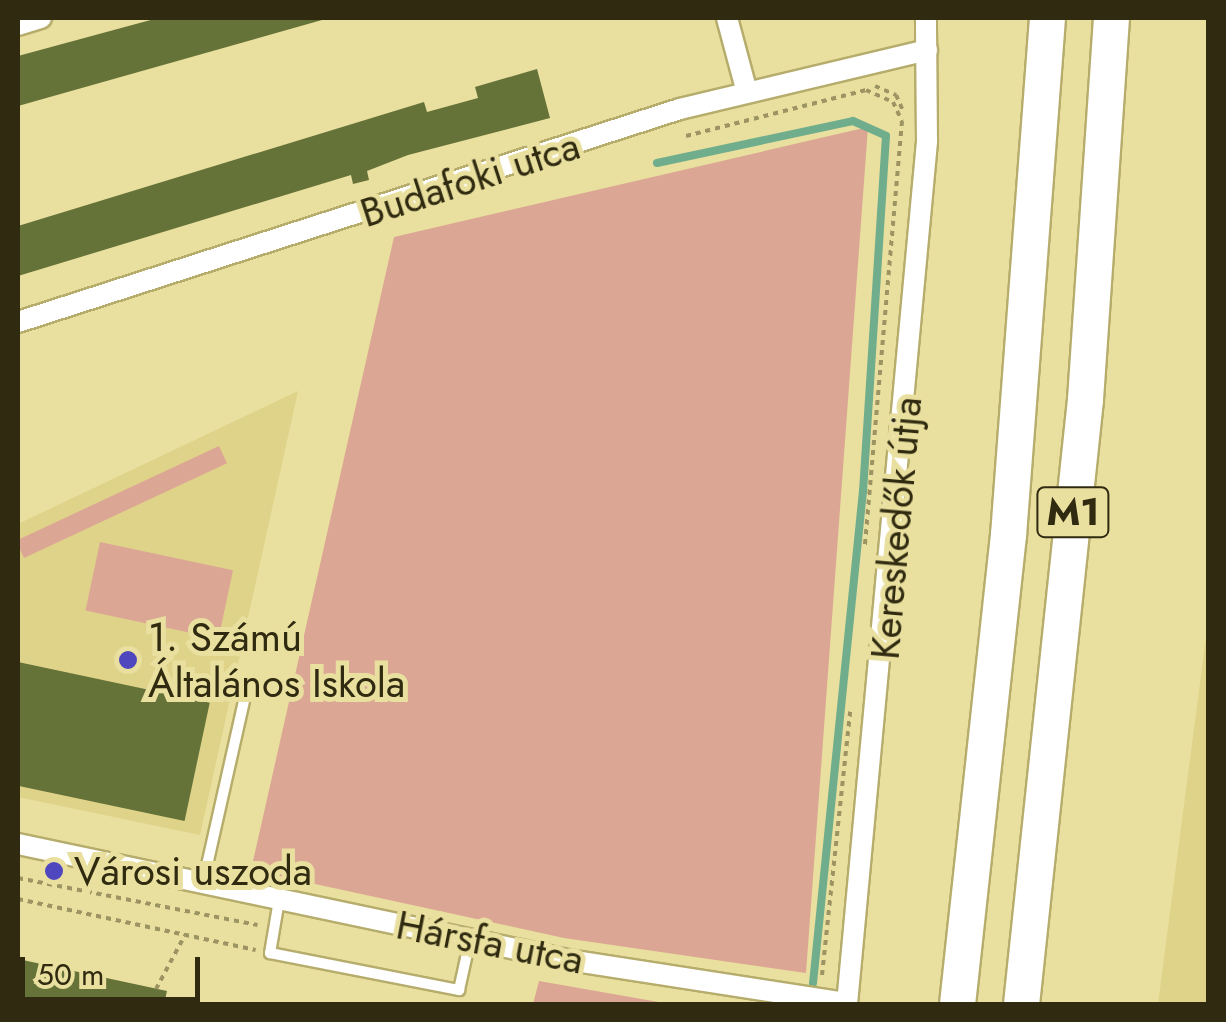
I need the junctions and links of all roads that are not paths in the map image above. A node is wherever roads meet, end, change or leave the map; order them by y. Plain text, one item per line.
1 (41, 18) edge
2 (727, 18) edge
3 (926, 18) edge
4 (1047, 18) edge
5 (1111, 18) edge
6 (18, 25) edge
7 (927, 50) junction
8 (746, 89) junction
9 (18, 322) edge
10 (244, 701) dead end
11 (18, 844) edge
12 (202, 883) junction
13 (278, 907) junction
14 (470, 939) junction
15 (847, 1004) edge
16 (957, 1004) edge
17 (1021, 1004) edge

1 - 6 street
2 - 8 street
3 - 7 street, Kereskedők útja
4 - 16 highway, M1
5 - 17 highway, M1
7 - 8 street, Budafoki utca
7 - 15 street, Kereskedők útja
8 - 9 street, Budafoki utca
10 - 12 lane
11 - 12 street, Hársfa utca
12 - 13 street, Hársfa utca
13 - 14 street, Hársfa utca
13 - 14 lane
14 - 15 street, Hársfa utca

